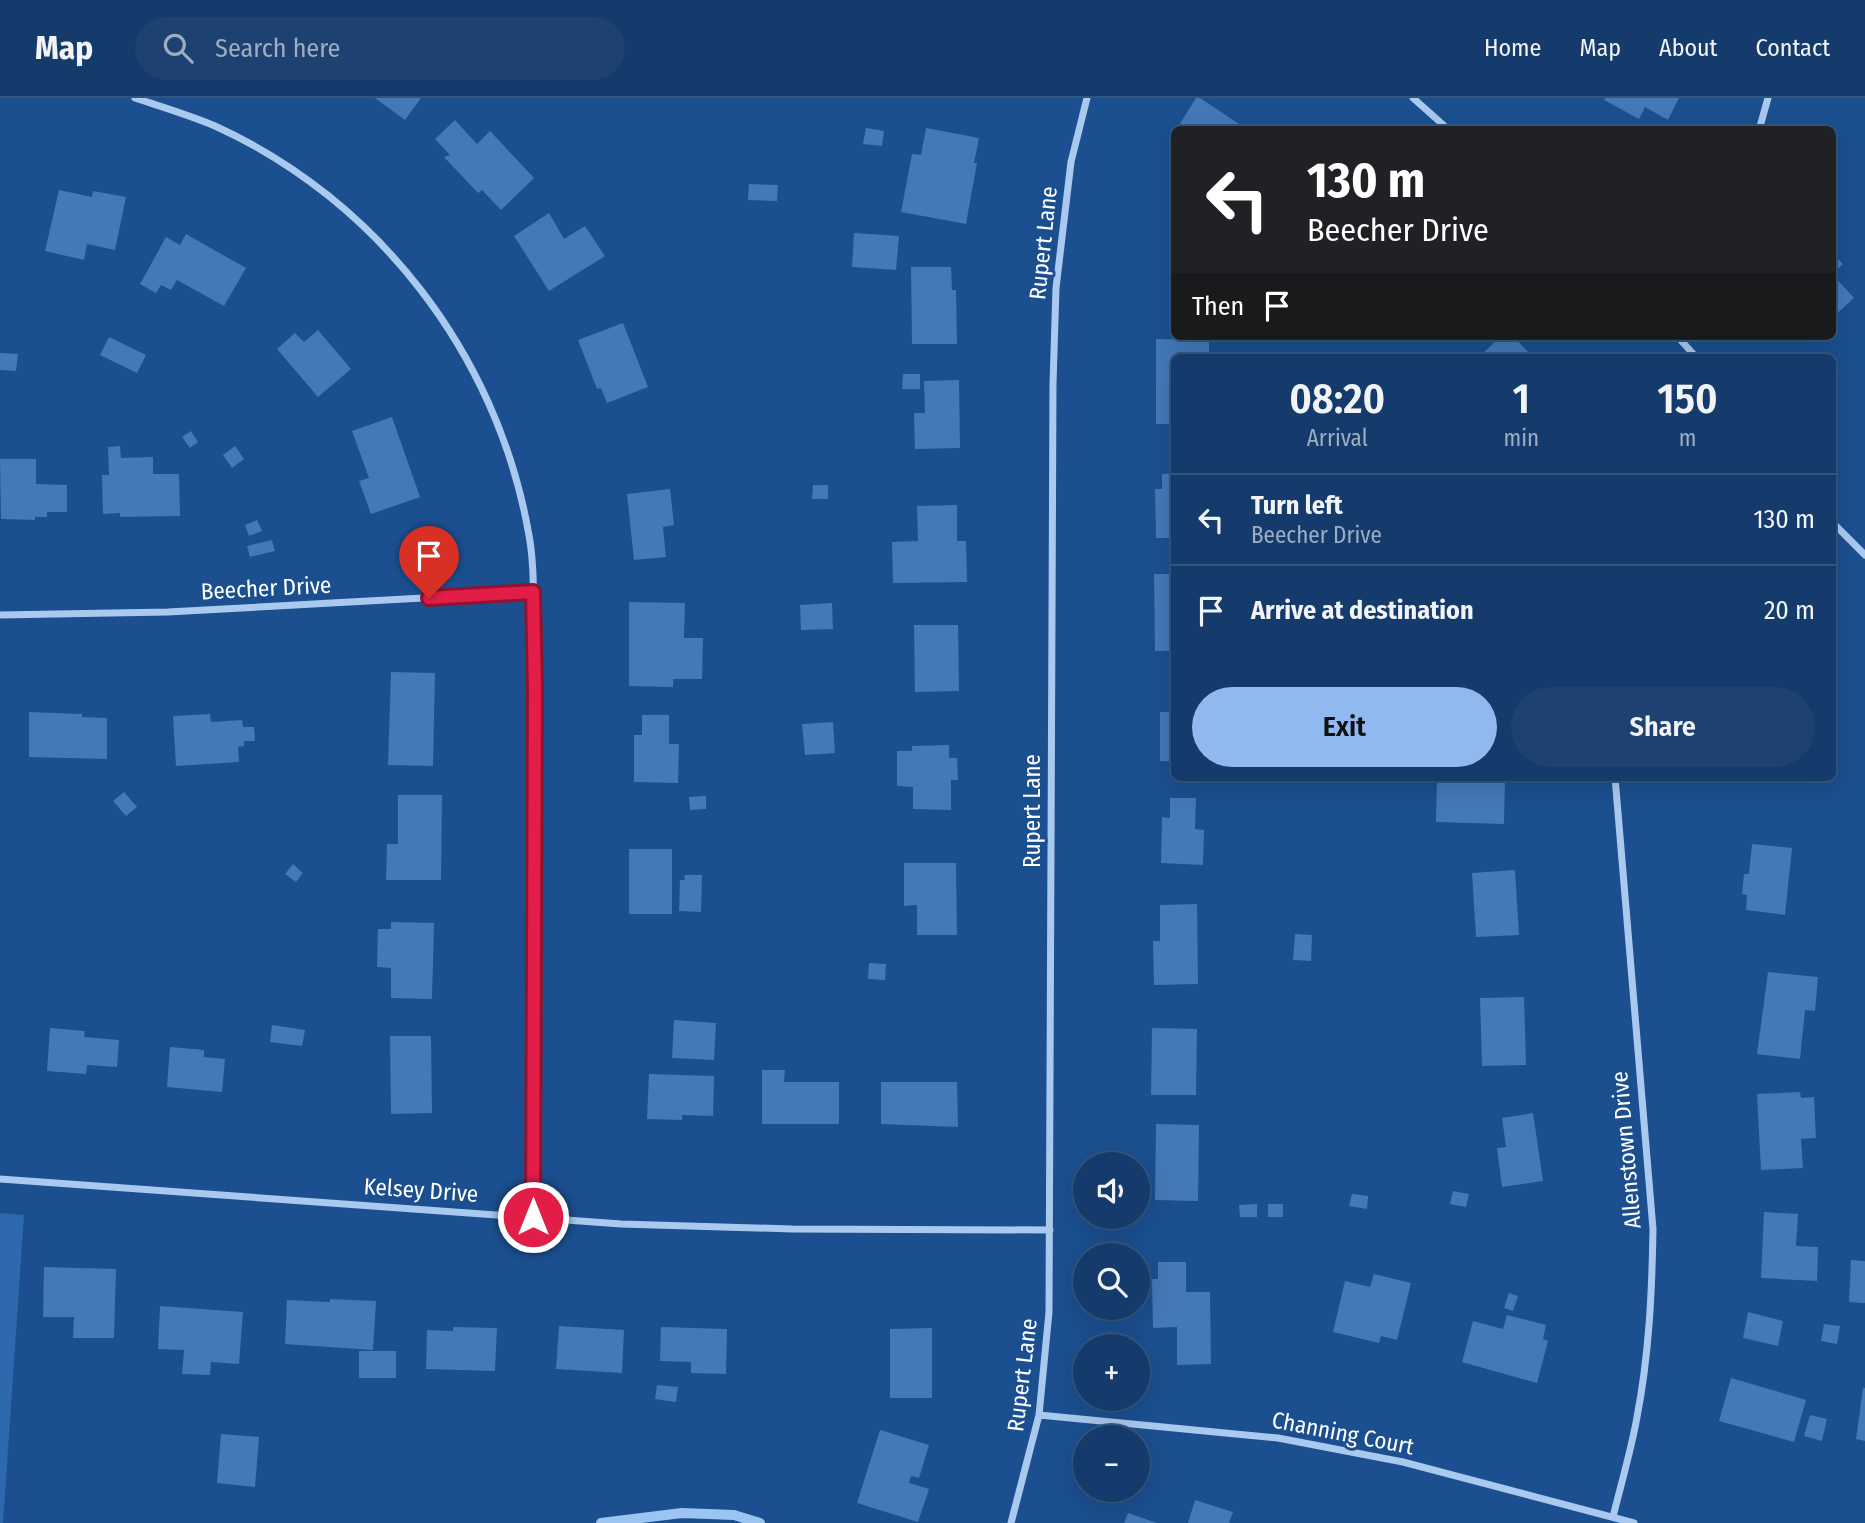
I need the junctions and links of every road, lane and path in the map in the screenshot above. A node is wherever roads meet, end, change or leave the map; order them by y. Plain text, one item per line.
1 (135, 98) edge
2 (1087, 98) edge
3 (1413, 98) edge
4 (1768, 98) edge
5 (1444, 126) edge
6 (1760, 126) edge
7 (1681, 340) edge
8 (1693, 354) edge
9 (1836, 526) edge
10 (1865, 555) edge
11 (533, 592) junction
12 (0, 615) edge
13 (1615, 781) edge
14 (0, 1179) edge
15 (533, 1217) junction
16 (1050, 1230) junction
17 (1039, 1415) junction
18 (1613, 1517) junction
19 (1010, 1523) edge
20 (1634, 1523) edge

1 - 11 street
2 - 16 street, Rupert Lane
3 - 5 street
4 - 6 street
7 - 8 street
9 - 10 street
11 - 12 street, Beecher Drive
11 - 15 street
13 - 18 street, Allenstown Drive
14 - 15 street, Kelsey Drive
15 - 16 street, Kelsey Drive
16 - 17 street, Rupert Lane
17 - 18 street, Channing Court
17 - 19 street, Rupert Lane
18 - 20 street, Channing Court

